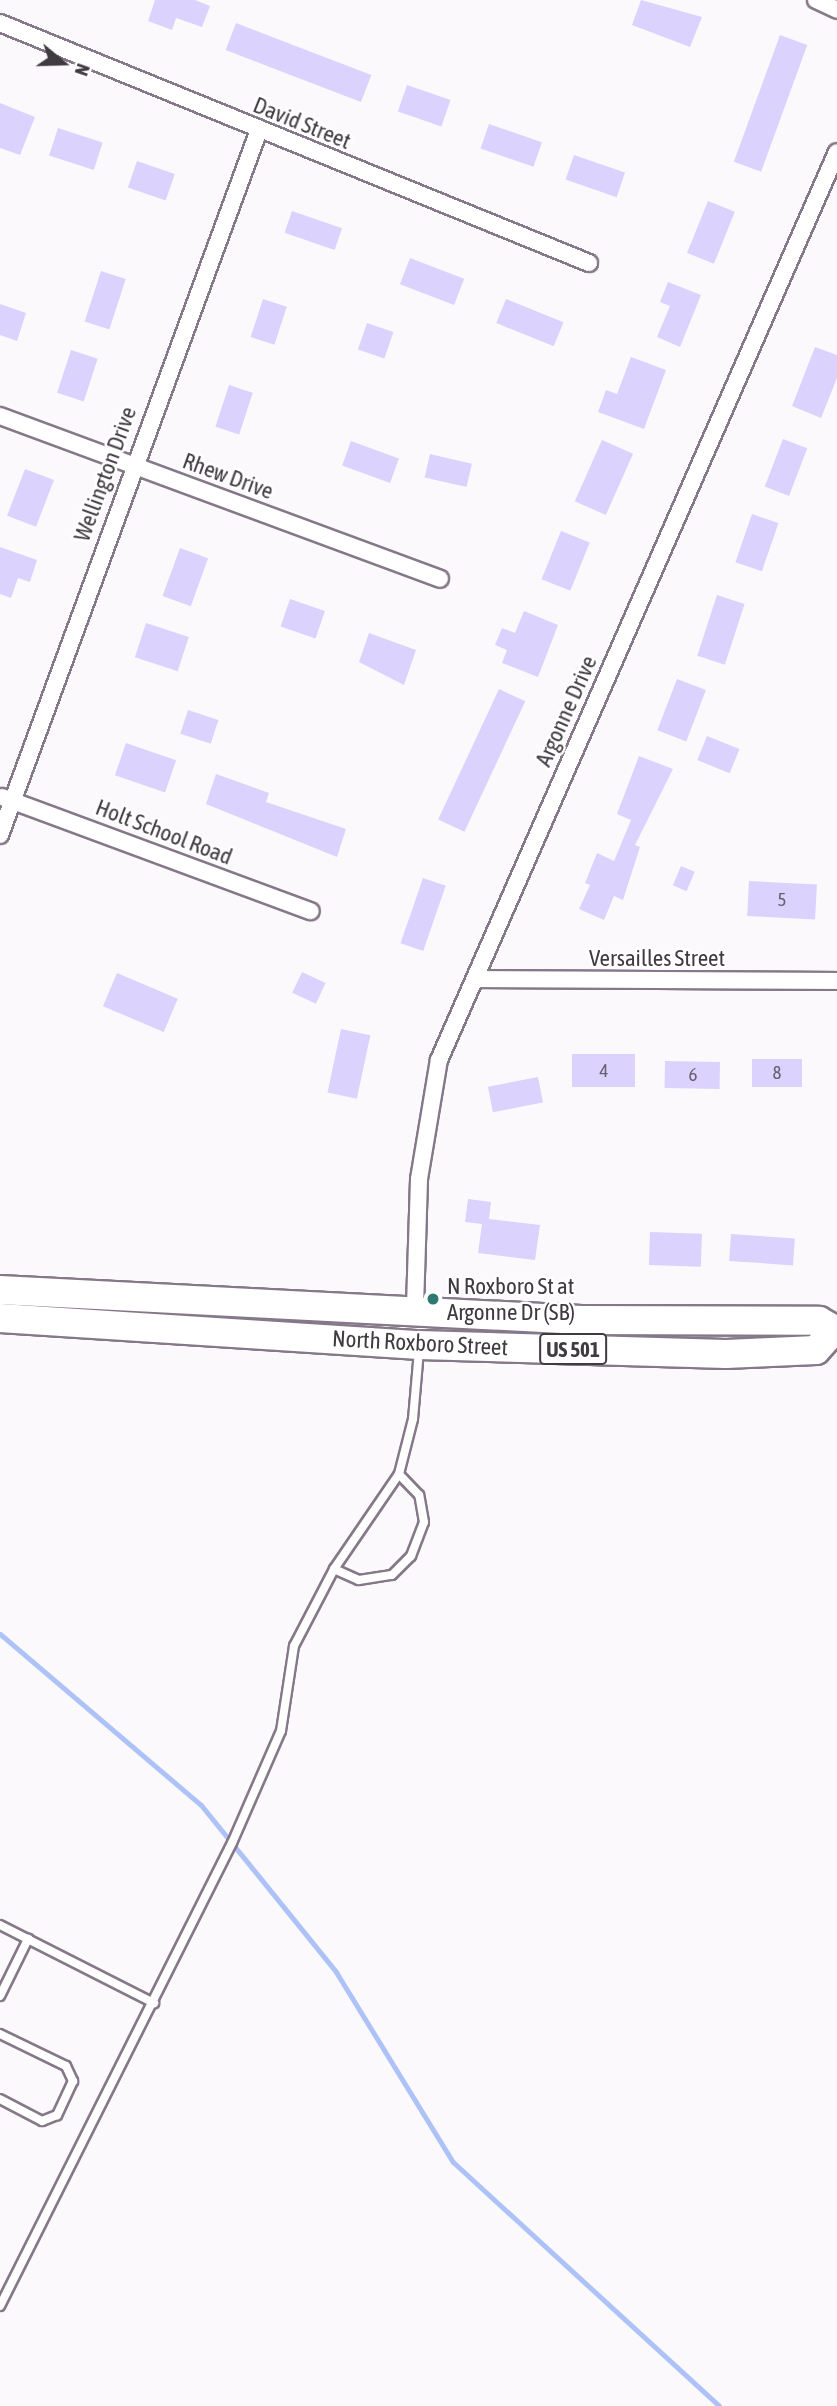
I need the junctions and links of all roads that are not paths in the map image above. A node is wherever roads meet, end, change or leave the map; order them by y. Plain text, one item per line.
1 (816, 0) edge
2 (837, 10) edge
3 (0, 23) edge
4 (260, 130) junction
5 (837, 152) edge
6 (589, 262) dead end
7 (0, 416) edge
8 (133, 465) junction
9 (440, 579) dead end
10 (5, 798) edge
11 (0, 835) edge
12 (311, 911) dead end
13 (477, 979) junction
14 (837, 981) edge
15 (0, 1290) edge
16 (415, 1307) junction
17 (0, 1318) edge
18 (581, 1320) junction
19 (834, 1331) edge
20 (249, 1333) junction
21 (419, 1345) junction
22 (398, 1474) junction
23 (334, 1569) junction
24 (0, 1924) edge
25 (28, 1939) junction
26 (0, 1996) edge
27 (154, 2003) junction
28 (0, 2034) edge
29 (0, 2099) edge
30 (0, 2306) edge

1 - 2 street
3 - 4 street, David Street
4 - 6 street, David Street
4 - 8 street, Wellington Drive
5 - 13 street, Argonne Drive
7 - 8 street, Rhew Drive
8 - 9 street, Rhew Drive
8 - 10 street, Wellington Drive
10 - 11 street, Wellington Drive
10 - 12 street, Holt School Road
13 - 14 street, Versailles Street
13 - 16 street, Argonne Drive
15 - 16 highway, North Roxboro Street / US 501
16 - 18 highway, North Roxboro Street / US 501
16 - 20 highway
17 - 20 highway, North Roxboro Street / US 501
18 - 19 highway, North Roxboro Street / US 501
18 - 21 highway
19 - 21 highway, North Roxboro Street / US 501
20 - 21 highway, North Roxboro Street / US 501
21 - 22 lane
22 - 23 lane
22 - 23 lane
23 - 27 lane
24 - 25 lane
25 - 26 lane
25 - 27 lane
27 - 30 lane
28 - 29 lane

